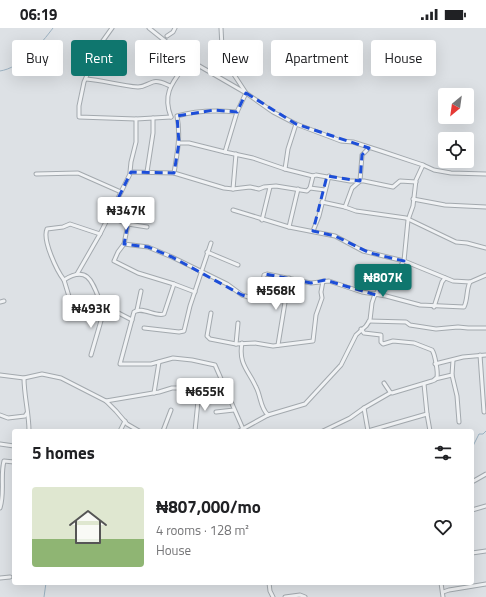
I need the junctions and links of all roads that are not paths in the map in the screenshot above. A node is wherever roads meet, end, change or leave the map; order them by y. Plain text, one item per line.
1 (112, 28) edge
2 (149, 28) edge
3 (175, 28) edge
4 (221, 28) edge
5 (167, 36) dead end
6 (164, 40) edge
7 (200, 66) edge
8 (177, 76) edge
9 (86, 79) junction
10 (170, 86) junction
11 (246, 93) junction
12 (237, 112) junction
13 (171, 116) junction
14 (177, 116) junction
15 (152, 118) junction
16 (136, 119) junction
17 (296, 124) junction
18 (179, 143) junction
19 (369, 148) junction
20 (225, 152) junction
21 (236, 154) junction
22 (423, 165) junction
23 (285, 169) junction
24 (130, 172) junction
25 (147, 172) junction
26 (174, 173) junction
27 (36, 174) dead end
28 (486, 174) edge
29 (313, 176) junction
30 (329, 176) junction
31 (360, 181) junction
32 (416, 182) junction
33 (270, 187) junction
34 (310, 188) junction
35 (234, 189) junction
36 (298, 189) junction
37 (325, 190) junction
38 (121, 192) junction
39 (413, 199) junction
40 (322, 202) junction
41 (486, 207) edge
42 (345, 208) junction
43 (233, 210) dead end
44 (109, 217) junction
45 (408, 219) junction
46 (262, 220) junction
47 (128, 224) junction
48 (147, 227) dead end
49 (289, 227) junction
50 (313, 231) junction
51 (100, 234) junction
52 (211, 243) dead end
53 (124, 244) junction
54 (486, 247) edge
55 (207, 252) junction
56 (404, 261) junction
57 (238, 265) dead end
58 (202, 271) junction
59 (77, 274) junction
60 (486, 276) edge
61 (289, 278) junction
62 (445, 278) junction
63 (64, 280) junction
64 (323, 280) junction
65 (470, 282) junction
66 (174, 284) junction
67 (141, 291) dead end
68 (194, 292) junction
69 (376, 295) junction
70 (4, 301) dead end
71 (0, 302) edge
72 (101, 304) junction
73 (105, 307) junction
74 (434, 307) junction
75 (137, 310) junction
76 (212, 313) dead end
77 (132, 320) junction
78 (369, 321) junction
79 (238, 323) dead end
80 (144, 328) dead end
81 (486, 328) edge
82 (361, 329) junction
83 (236, 344) junction
84 (242, 344) junction
85 (278, 346) junction
86 (486, 354) edge
87 (91, 355) dead end
88 (480, 355) junction
89 (453, 360) junction
90 (159, 362) junction
91 (435, 364) junction
92 (0, 375) edge
93 (452, 375) junction
94 (24, 378) junction
95 (435, 379) junction
96 (384, 383) dead end
97 (424, 384) junction
98 (226, 390) junction
99 (199, 391) junction
100 (154, 393) junction
101 (390, 393) junction
102 (106, 401) junction
103 (364, 408) junction
104 (171, 410) dead end
105 (234, 410) junction
106 (28, 411) junction
107 (216, 412) dead end
108 (484, 412) dead end
109 (0, 414) edge
110 (427, 414) junction
111 (268, 415) junction
112 (125, 421) junction
113 (459, 422) dead end
114 (386, 426) junction
115 (29, 429) edge
116 (121, 429) edge
117 (135, 429) edge
118 (164, 429) edge
119 (195, 429) edge
120 (243, 429) joint
121 (327, 429) edge
122 (367, 429) edge
123 (375, 429) edge
124 (387, 429) edge
125 (430, 429) edge
126 (0, 444) edge
127 (12, 446) edge
128 (0, 461) edge
129 (4, 461) junction
130 (12, 462) edge
131 (486, 474) edge
132 (474, 481) edge
133 (486, 506) edge
134 (0, 508) edge
135 (474, 509) edge
136 (486, 551) edge
137 (474, 554) edge
138 (10, 577) dead end
139 (0, 578) edge
140 (486, 584) edge
141 (269, 585) edge
142 (441, 585) edge
143 (443, 592) junction
144 (273, 597) edge
145 (285, 597) edge
146 (305, 597) edge
147 (443, 597) edge

1 - 9 street
2 - 6 street
3 - 5 street
4 - 11 street
7 - 11 street
8 - 10 street
9 - 10 street
9 - 16 street
10 - 13 street
11 - 12 street
11 - 17 street
12 - 14 street
12 - 20 street
13 - 14 street
13 - 15 street
14 - 18 street
15 - 16 street
15 - 25 street
16 - 24 street
17 - 19 street
17 - 23 street
18 - 20 street
18 - 26 street
19 - 22 street
19 - 31 street
20 - 21 street
21 - 23 street
21 - 35 street
22 - 28 street
22 - 32 street
23 - 29 street
24 - 25 street
24 - 38 street
25 - 26 street
26 - 35 street
27 - 38 street
29 - 30 street
29 - 34 street
30 - 31 street
30 - 37 street
31 - 32 street
31 - 42 street
32 - 39 street
33 - 35 street
33 - 36 street
33 - 46 street
34 - 36 street
34 - 37 street
36 - 49 street
37 - 40 street
38 - 44 street
39 - 41 street
39 - 45 street
40 - 42 street
40 - 50 street
42 - 45 street
43 - 46 street
44 - 47 street
44 - 51 street
45 - 54 street
45 - 56 street
46 - 49 street
47 - 48 street
47 - 53 street
49 - 50 street
50 - 56 street
51 - 59 street
51 - 63 street
52 - 55 street
53 - 58 street
53 - 66 street
55 - 57 street
55 - 58 street
56 - 62 street
56 - 69 street
58 - 61 street
58 - 68 street
59 - 63 street
59 - 72 street
60 - 65 street
61 - 64 street
61 - 85 street
62 - 65 street
62 - 74 street
63 - 72 street
64 - 69 street
64 - 85 street
65 - 74 street
66 - 68 street
66 - 75 street
67 - 75 street
68 - 80 street
69 - 74 street
69 - 78 street
70 - 71 street
72 - 73 street
73 - 77 street
73 - 87 street
75 - 77 street
76 - 83 street
77 - 90 street
78 - 81 street
78 - 82 street
79 - 83 street
82 - 91 street
82 - 111 street
83 - 84 street
84 - 85 street
84 - 111 street
86 - 88 street
88 - 89 street
88 - 108 street
89 - 91 street
89 - 93 street
90 - 98 street
90 - 100 street
91 - 95 street
92 - 94 street
93 - 95 street
93 - 113 street
94 - 102 street
94 - 106 street
95 - 97 street
96 - 101 street
97 - 101 street
97 - 110 street
98 - 99 street
98 - 105 street
99 - 100 street
99 - 119 street
100 - 102 street
101 - 103 street
102 - 112 street
103 - 121 street
103 - 122 street
104 - 118 street
105 - 107 street
105 - 120 street
106 - 109 street
106 - 115 street
110 - 114 street
110 - 125 street
111 - 120 street
112 - 116 street
112 - 117 street
114 - 123 street
114 - 124 street
126 - 127 street
128 - 129 street
129 - 130 street
129 - 134 street
131 - 132 street
133 - 135 street
136 - 137 street
138 - 139 street
140 - 143 street
141 - 144 street
142 - 143 street
143 - 147 street
145 - 146 street

